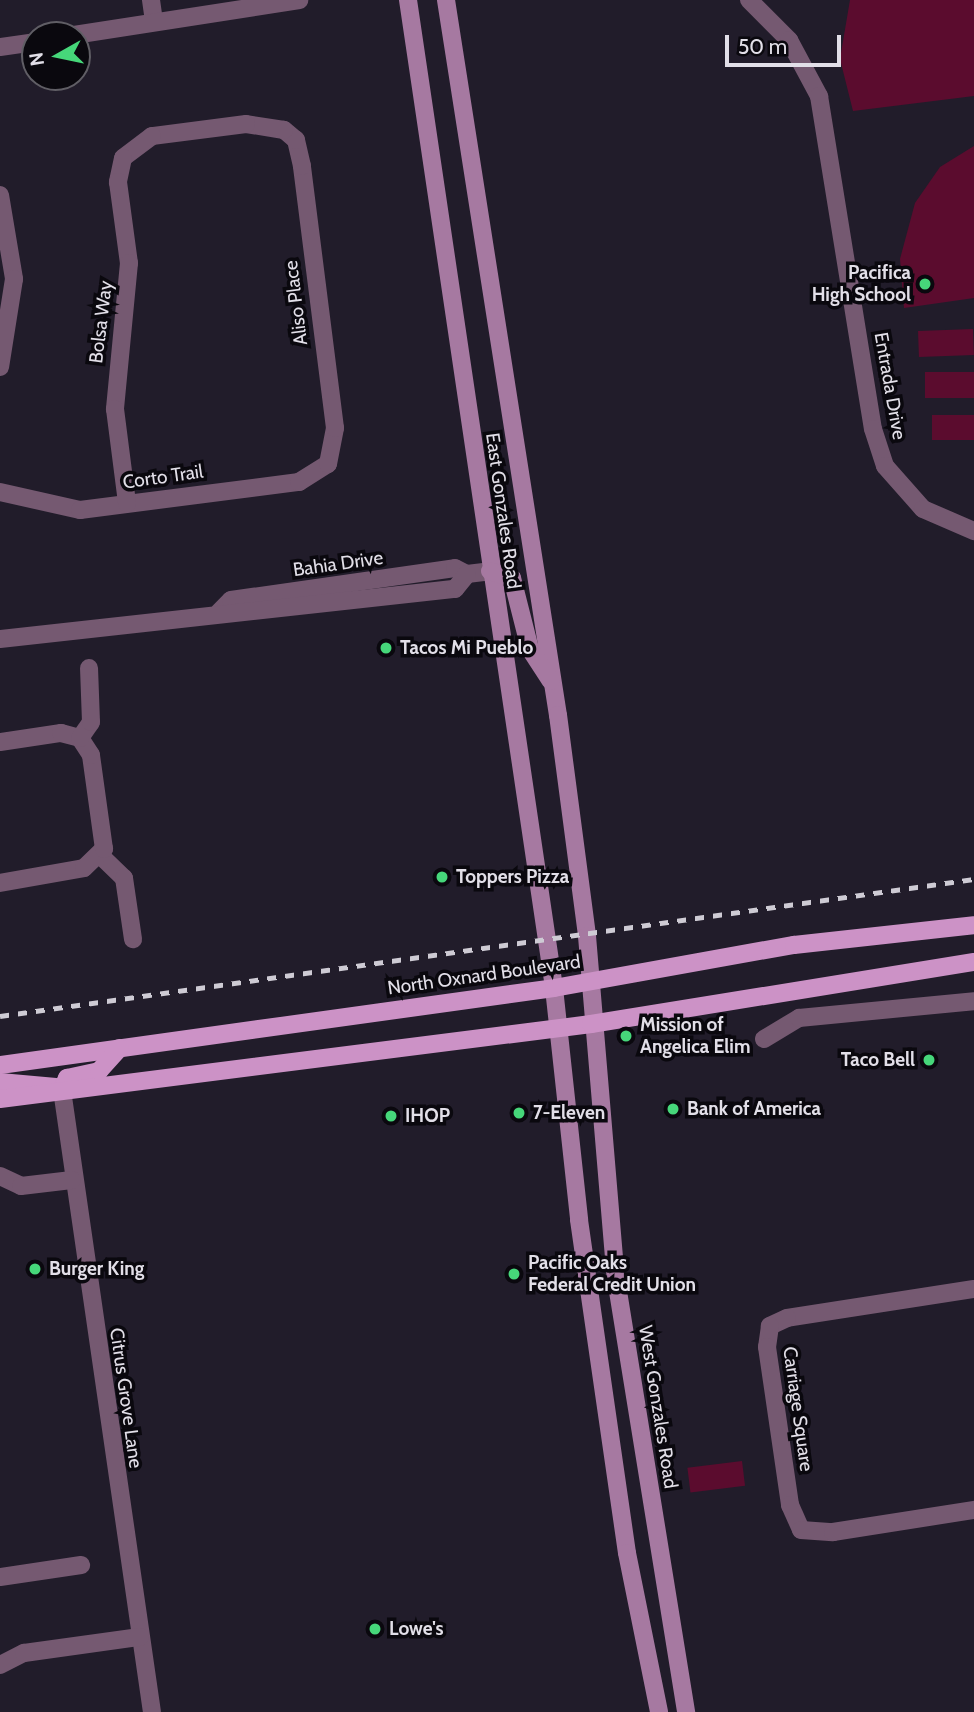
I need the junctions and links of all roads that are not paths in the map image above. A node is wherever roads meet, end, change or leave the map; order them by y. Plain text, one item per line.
1 (151, 0) edge
2 (299, 0) edge
3 (408, 0) edge
4 (446, 0) edge
5 (735, 0) edge
6 (749, 0) edge
7 (764, 10) junction
8 (154, 22) junction
9 (91, 32) edge
10 (21, 43) edge
11 (0, 47) edge
12 (130, 148) joint
13 (0, 195) edge
14 (2, 227) edge
15 (0, 367) edge
16 (328, 464) joint
17 (0, 492) edge
18 (127, 503) junction
19 (974, 531) edge
20 (490, 571) junction
21 (467, 574) junction
22 (393, 578) junction
23 (299, 609) junction
24 (219, 612) junction
25 (0, 639) edge
26 (89, 667) dead end
27 (553, 684) junction
28 (80, 738) junction
29 (0, 741) edge
30 (101, 856) junction
31 (0, 883) edge
32 (974, 925) edge
33 (133, 939) dead end
34 (974, 962) edge
35 (590, 982) junction
36 (554, 988) junction
37 (974, 1001) edge
38 (592, 1024) junction
39 (559, 1028) junction
40 (764, 1039) dead end
41 (120, 1048) junction
42 (0, 1065) edge
43 (0, 1082) edge
44 (62, 1090) junction
45 (0, 1099) edge
46 (0, 1176) edge
47 (72, 1180) junction
48 (974, 1290) edge
49 (644, 1454) junction
50 (615, 1459) junction
51 (974, 1510) edge
52 (81, 1565) dead end
53 (0, 1577) edge
54 (140, 1637) junction
55 (0, 1665) edge
56 (152, 1712) edge
57 (659, 1712) edge
58 (686, 1712) edge

1 - 8 street
2 - 8 street
3 - 20 main road, East Gonzales Road
4 - 27 main road, East Gonzales Road
5 - 7 street
6 - 7 street, Entrada Drive
7 - 19 street, Entrada Drive
8 - 9 street
10 - 11 street
12 - 16 street, Aliso Place
12 - 18 street, Bolsa Way
13 - 14 street
14 - 15 street
16 - 18 street, Corto Trail
17 - 18 street, Corto Trail
20 - 21 street, Bahia Drive
20 - 27 main road
20 - 36 main road, East Gonzales Road
21 - 22 street, Bahia Drive
21 - 23 street, Bahia Drive
22 - 23 street
22 - 24 street, Bahia Drive
23 - 24 street, Bahia Drive
24 - 25 street, Bahia Drive
26 - 28 street
27 - 35 main road, East Gonzales Road
28 - 29 street
28 - 30 street
30 - 31 street
30 - 33 street
32 - 35 main road, North Oxnard Boulevard
34 - 38 main road
35 - 36 main road, North Oxnard Boulevard
35 - 38 main road, East Gonzales Road
36 - 39 main road, East Gonzales Road
36 - 41 main road, North Oxnard Boulevard
37 - 40 street
38 - 39 main road
38 - 49 main road, West Gonzales Road
39 - 44 main road
39 - 50 main road
41 - 42 main road, North Oxnard Boulevard
41 - 44 main road
43 - 44 main road
44 - 45 main road
44 - 47 street, Citrus Grove Lane
46 - 47 street
47 - 54 street, Citrus Grove Lane
48 - 51 street, Carriage Square
49 - 50 main road
49 - 58 main road, West Gonzales Road
50 - 57 main road
52 - 53 street
54 - 55 street
54 - 56 street, Citrus Grove Lane

